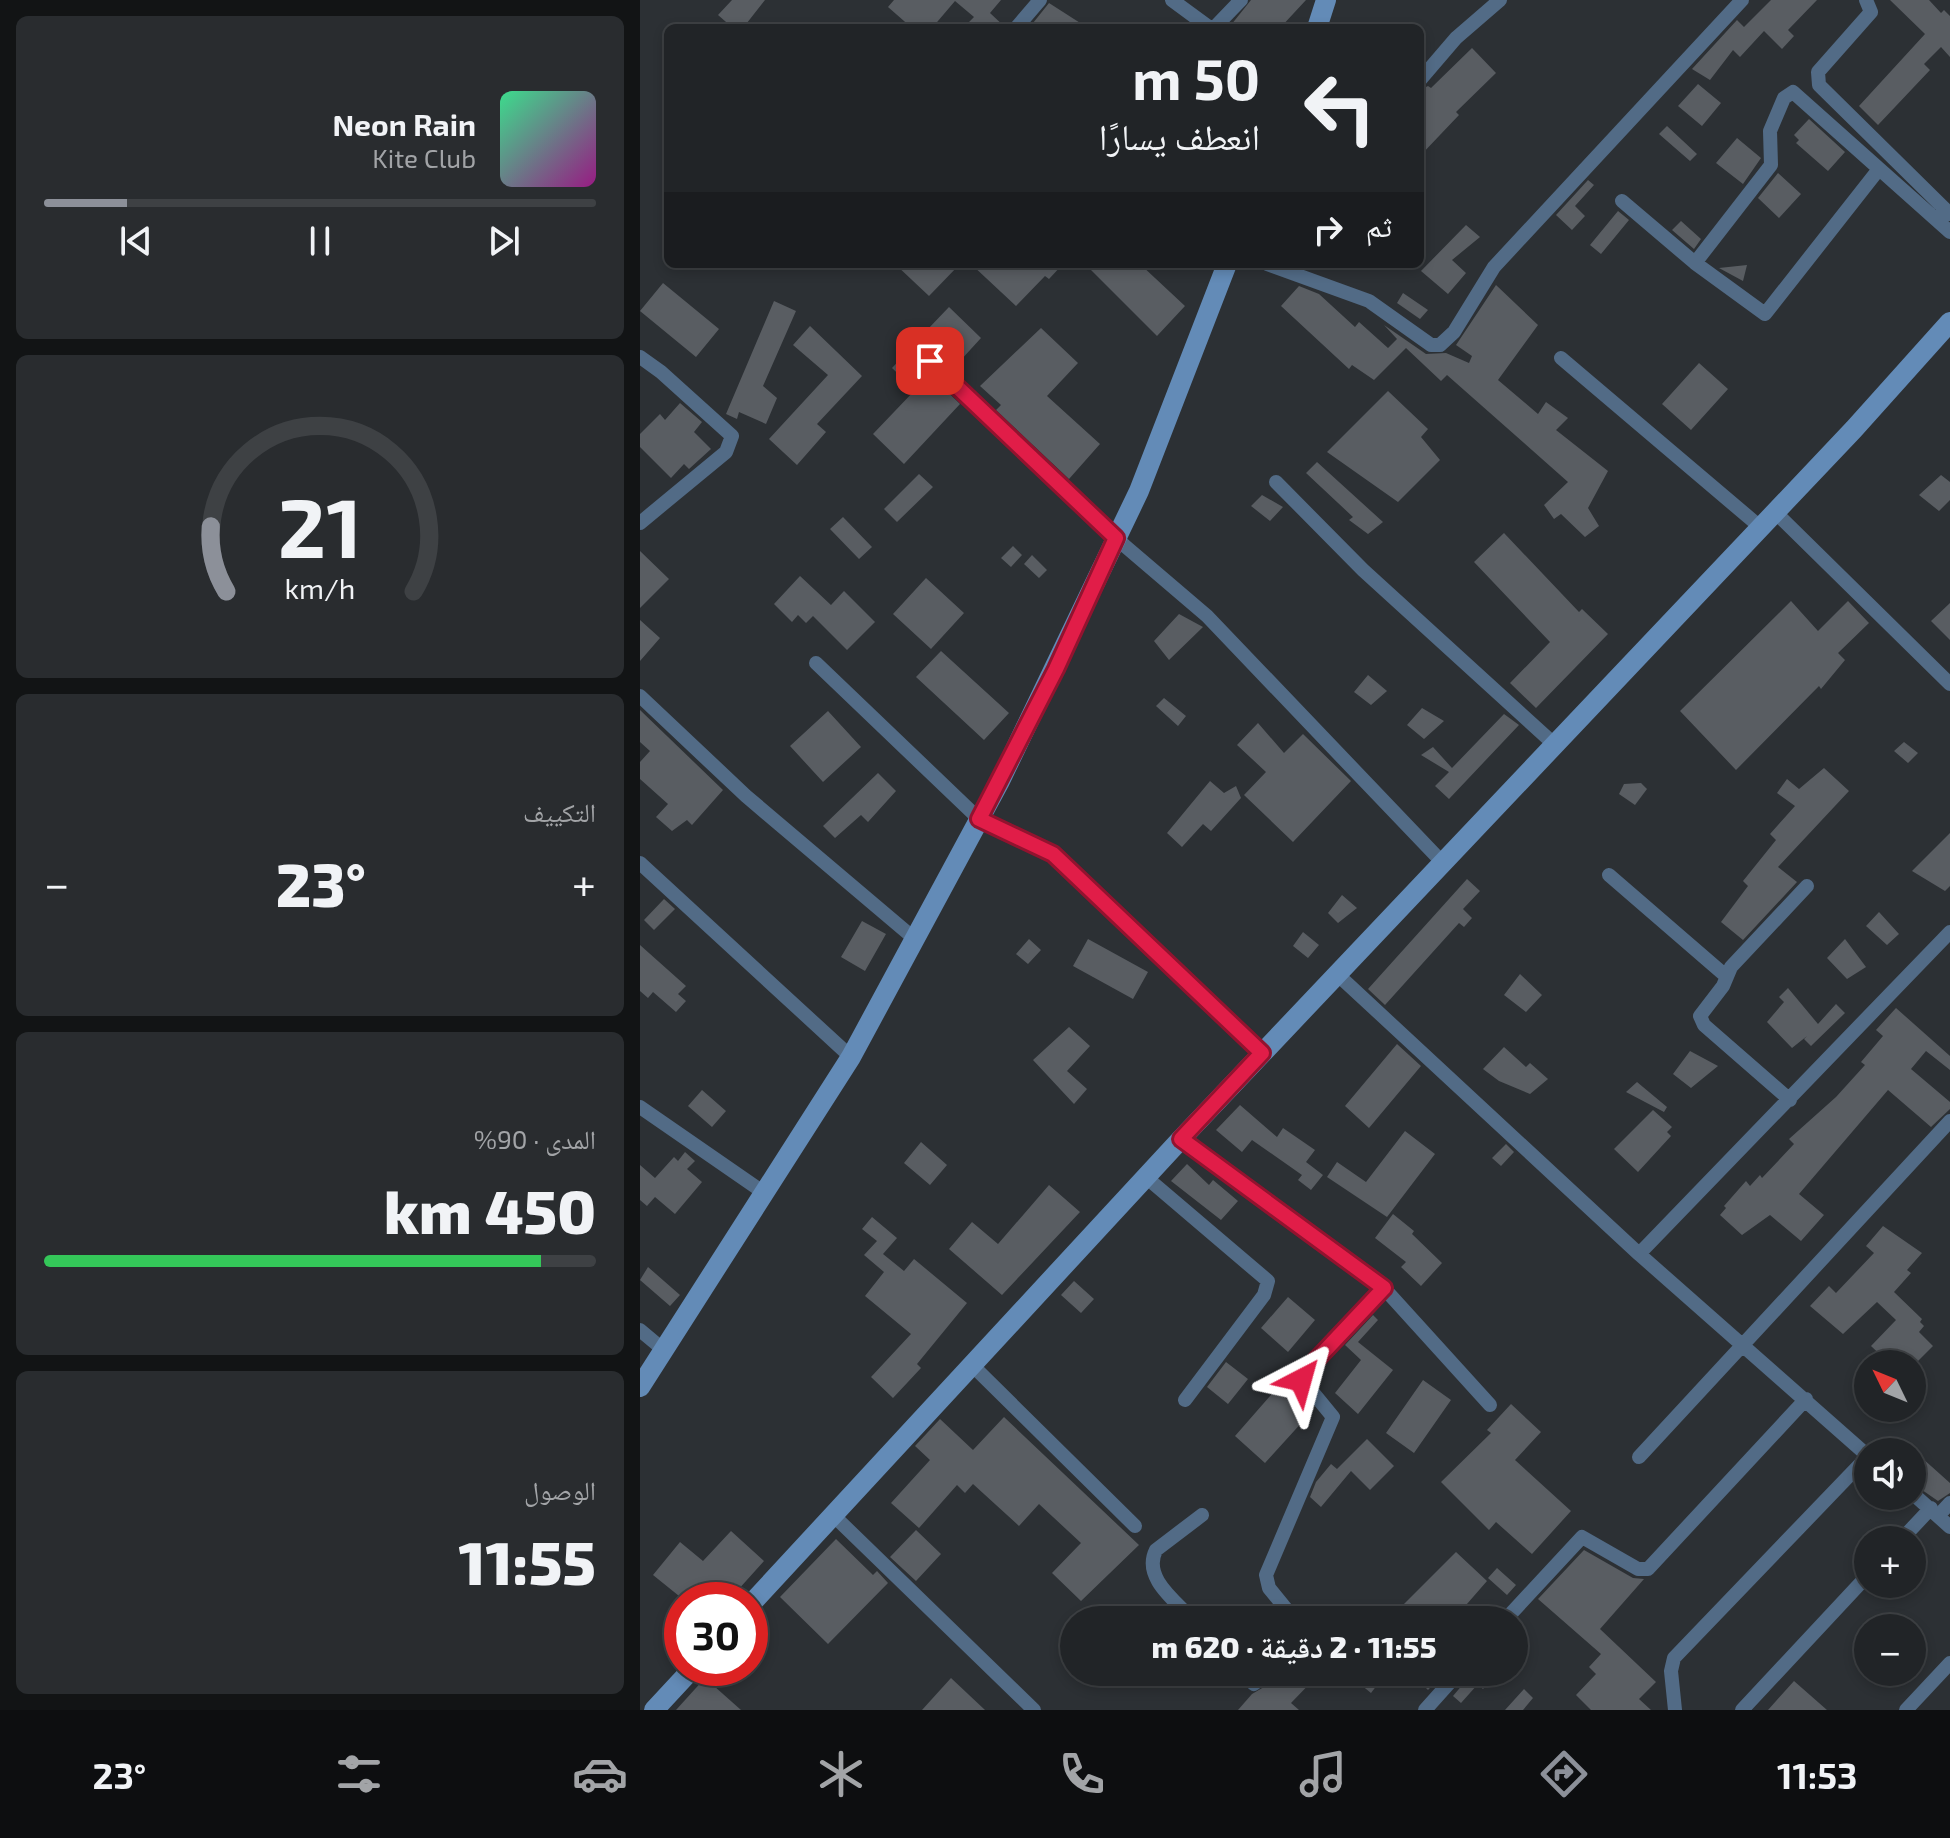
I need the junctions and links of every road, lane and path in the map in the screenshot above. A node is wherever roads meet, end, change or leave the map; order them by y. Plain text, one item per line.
1 (1040, 0) edge
2 (1172, 0) edge
3 (1241, 0) edge
4 (1326, 0) edge
5 (1500, 0) edge
6 (1742, 0) edge
7 (1866, 0) edge
8 (1019, 24) edge
9 (1206, 24) edge
10 (1216, 24) edge
11 (1318, 24) edge
12 (1424, 75) edge
13 (1879, 169) junction
14 (1622, 201) dead end
15 (1950, 214) edge
16 (1950, 232) edge
17 (1695, 263) junction
18 (1225, 268) edge
19 (1299, 269) edge
20 (1950, 322) edge
21 (640, 357) edge
22 (1561, 358) dead end
23 (930, 361) dead end
24 (1276, 482) dead end
25 (1774, 511) junction
26 (640, 523) edge
27 (1759, 526) junction
28 (1116, 538) junction
29 (816, 663) dead end
30 (1950, 684) edge
31 (640, 696) edge
32 (1554, 744) junction
33 (979, 819) junction
34 (1442, 862) junction
35 (640, 863) edge
36 (1609, 875) dead end
37 (1807, 886) dead end
38 (1950, 932) edge
39 (916, 940) junction
40 (1337, 974) junction
41 (1727, 977) junction
42 (1262, 1053) junction
43 (851, 1057) junction
44 (1790, 1100) junction
45 (640, 1107) edge
46 (1950, 1121) edge
47 (1181, 1139) junction
48 (1147, 1178) junction
49 (763, 1192) junction
50 (1639, 1254) junction
51 (1384, 1288) junction
52 (640, 1330) edge
53 (1743, 1343) junction
54 (665, 1351) junction
55 (973, 1366) junction
56 (643, 1376) edge
57 (1806, 1399) junction
58 (1185, 1400) dead end
59 (1490, 1405) dead end
60 (1854, 1443) edge
61 (1639, 1457) dead end
62 (1854, 1471) edge
63 (1950, 1503) edge
64 (1926, 1505) edge
65 (1934, 1512) junction
66 (833, 1515) junction
67 (1202, 1515) dead end
68 (1135, 1526) dead end
69 (1918, 1526) edge
70 (1950, 1527) edge
71 (768, 1585) edge
72 (1854, 1590) edge
73 (1180, 1606) edge
74 (1284, 1606) edge
75 (1518, 1606) edge
76 (1950, 1663) edge
77 (676, 1686) edge
78 (1446, 1686) edge
79 (654, 1710) edge
80 (1034, 1710) edge
81 (1425, 1710) edge
82 (1675, 1710) edge
83 (1742, 1710) edge
84 (1906, 1710) edge

1 - 8 street
2 - 9 street
3 - 10 street
4 - 11 main road
5 - 12 street
6 - 19 street
7 - 15 street
13 - 16 street
13 - 17 street
13 - 17 street
14 - 17 street
18 - 28 main road
20 - 25 main road
21 - 26 street
22 - 27 street
23 - 28 street
24 - 32 street
25 - 27 main road
25 - 30 street
27 - 32 main road
28 - 33 main road
28 - 34 street
29 - 33 street
31 - 39 street
32 - 34 main road
33 - 39 main road
33 - 42 street
34 - 40 main road
35 - 43 street
36 - 41 street
37 - 41 street
38 - 44 street
39 - 43 main road
40 - 42 main road
40 - 50 street
41 - 44 street
42 - 47 main road
43 - 49 main road
44 - 50 street
45 - 49 street
46 - 53 street
47 - 48 main road
47 - 51 street
48 - 55 main road
48 - 58 street
49 - 54 main road
50 - 53 street
51 - 59 street
51 - 74 street
52 - 54 street
53 - 57 street
53 - 61 street
54 - 56 main road
55 - 66 main road
55 - 68 street
57 - 60 street
57 - 75 street
62 - 82 street
63 - 65 street
64 - 65 street
65 - 69 street
65 - 70 street
66 - 71 main road
66 - 80 street
67 - 73 street
72 - 83 street
76 - 84 street
77 - 79 main road
78 - 81 street

